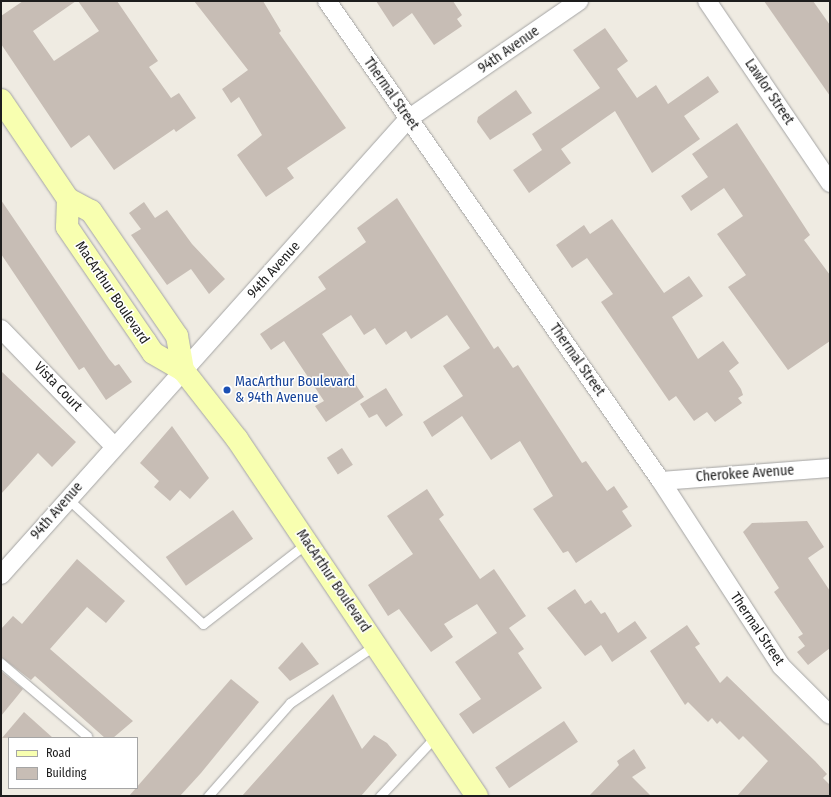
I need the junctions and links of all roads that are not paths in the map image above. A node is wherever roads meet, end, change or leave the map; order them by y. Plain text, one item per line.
1 (327, 1) edge
2 (579, 1) edge
3 (707, 1) edge
4 (1, 100) edge
5 (408, 119) junction
6 (830, 183) edge
7 (68, 199) junction
8 (1, 329) edge
9 (184, 370) junction
10 (114, 446) junction
11 (830, 468) edge
12 (661, 481) junction
13 (68, 499) junction
14 (308, 543) junction
15 (1, 575) edge
16 (377, 644) junction
17 (1, 663) edge
18 (830, 715) edge
19 (437, 735) junction
20 (87, 736) dead end
21 (208, 796) edge
22 (380, 796) edge
23 (477, 796) edge

1 - 5 street, Thermal Street
2 - 5 street, 94th Avenue
3 - 6 street, Lawlor Street
4 - 7 main road, MacArthur Boulevard
5 - 9 street, 94th Avenue
5 - 12 street, Thermal Street
7 - 9 main road, MacArthur Boulevard
7 - 9 main road, MacArthur Boulevard
8 - 10 street, Vista Court
9 - 10 street, 94th Avenue
9 - 14 main road, MacArthur Boulevard
10 - 13 street, 94th Avenue
11 - 12 street, Cherokee Avenue
12 - 18 street, Thermal Street
13 - 14 lane
13 - 15 street, 94th Avenue
14 - 16 main road, MacArthur Boulevard
16 - 19 main road, MacArthur Boulevard
16 - 21 lane
17 - 20 lane
19 - 22 lane
19 - 23 main road, MacArthur Boulevard

